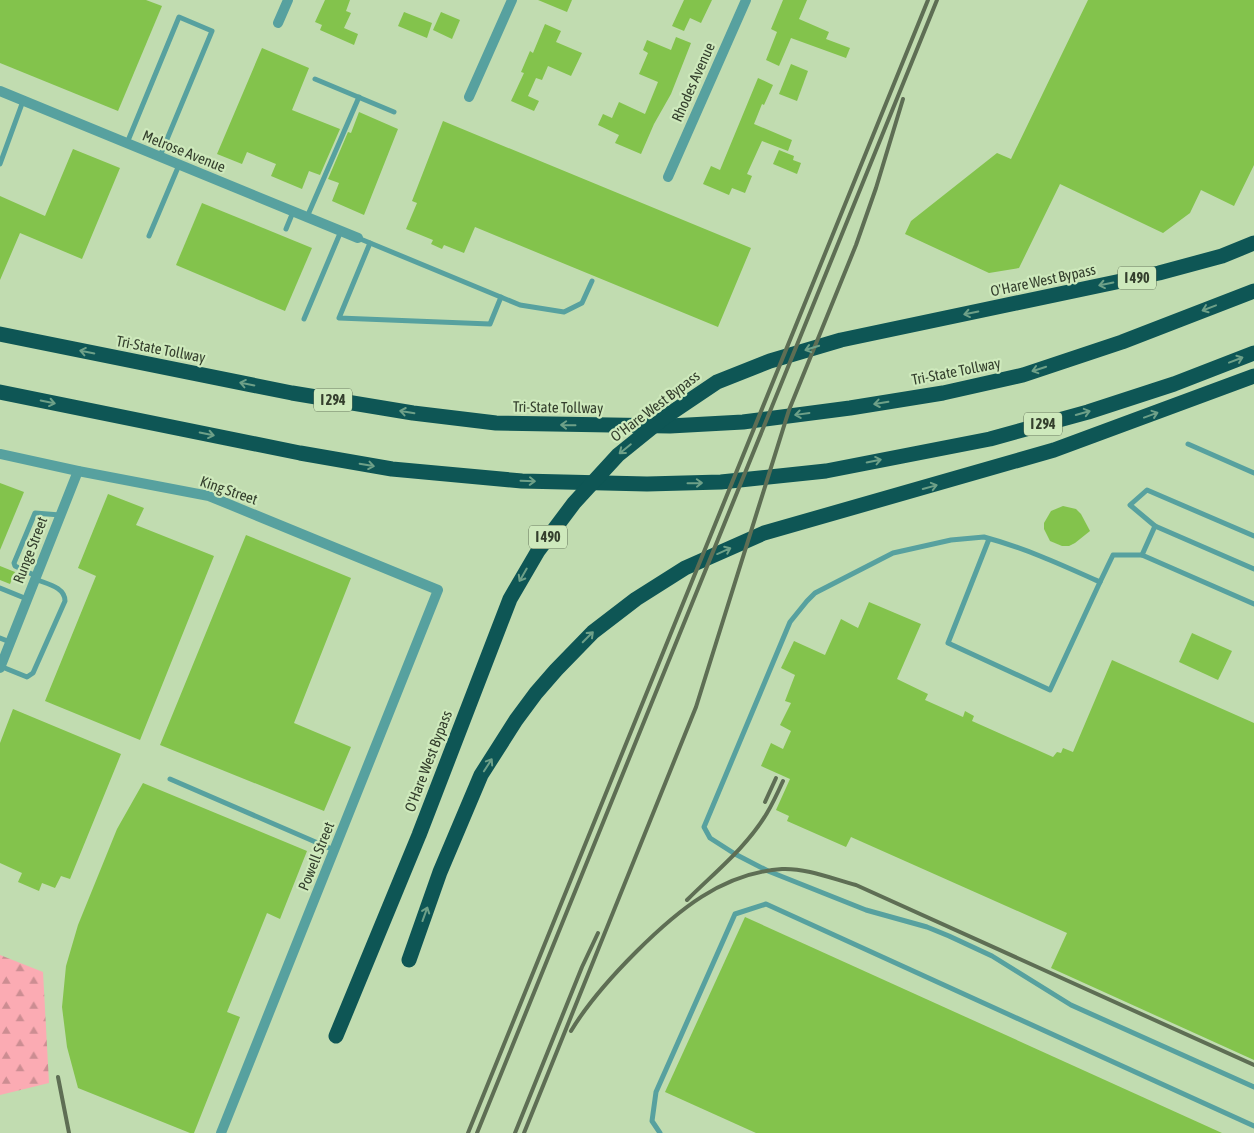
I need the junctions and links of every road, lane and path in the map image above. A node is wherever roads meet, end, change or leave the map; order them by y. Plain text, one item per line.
1 (288, 0) edge
2 (512, 0) edge
3 (746, 0) edge
4 (278, 23) dead end
5 (315, 79) dead end
6 (0, 91) edge
7 (359, 97) junction
8 (470, 97) dead end
9 (23, 100) junction
10 (394, 112) dead end
11 (126, 143) junction
12 (160, 156) junction
13 (0, 164) edge
14 (179, 165) junction
15 (668, 177) dead end
16 (293, 211) junction
17 (307, 217) junction
18 (286, 229) dead end
19 (341, 231) junction
20 (150, 236) dead end
21 (358, 238) joint
22 (370, 243) junction
23 (1254, 243) edge
24 (592, 281) dead end
25 (1254, 291) edge
26 (501, 297) junction
27 (304, 319) dead end
28 (0, 334) edge
29 (1254, 353) edge
30 (1254, 376) edge
31 (0, 392) edge
32 (1188, 444) dead end
33 (0, 454) edge
34 (78, 471) junction
35 (1254, 474) edge
36 (60, 515) junction
37 (1155, 526) junction
38 (1254, 536) edge
39 (989, 539) junction
40 (1142, 555) junction
41 (1254, 569) edge
42 (36, 578) junction
43 (1100, 582) junction
44 (0, 588) edge
45 (438, 590) joint
46 (28, 598) junction
47 (1254, 604) edge
48 (0, 638) edge
49 (10, 643) junction
50 (0, 666) edge
51 (170, 779) dead end
52 (334, 850) junction
53 (409, 960) dead end
54 (336, 1036) dead end
55 (1254, 1087) edge
56 (1254, 1126) edge
57 (221, 1133) edge
58 (660, 1133) edge

1 - 4 street
2 - 8 street
3 - 15 street, Rhodes Avenue
5 - 7 lane
6 - 9 street, Melrose Avenue
7 - 10 lane
7 - 17 lane
9 - 11 street, Melrose Avenue
9 - 13 lane
11 - 12 street, Melrose Avenue
11 - 12 lane
12 - 14 street, Melrose Avenue
14 - 16 street, Melrose Avenue
14 - 20 lane
16 - 17 street, Melrose Avenue
16 - 18 lane
17 - 19 street, Melrose Avenue
19 - 21 street, Melrose Avenue
19 - 27 lane
21 - 22 lane
22 - 26 lane
22 - 26 lane
23 -> 54 highway, O'Hare West Bypass / I 490
24 - 26 lane
25 -> 28 highway, Tri-State Tollway / I 294
31 -> 29 highway, I 294
53 -> 30 highway
32 - 35 lane
33 - 34 street, King Street
34 - 36 street, Runge Street
34 - 45 street, King Street
36 - 42 street, Runge Street
36 - 42 lane
37 - 38 lane
37 - 40 lane
37 - 41 lane
39 - 43 lane
39 - 43 lane
39 - 55 lane
40 - 43 lane
40 - 47 lane
42 - 46 street, Runge Street
42 - 50 lane
44 - 46 lane
45 - 52 street, Powell Street
46 - 49 street, Runge Street
48 - 49 lane
49 - 50 street, Runge Street
51 - 52 lane
52 - 57 street, Powell Street
56 - 58 lane

